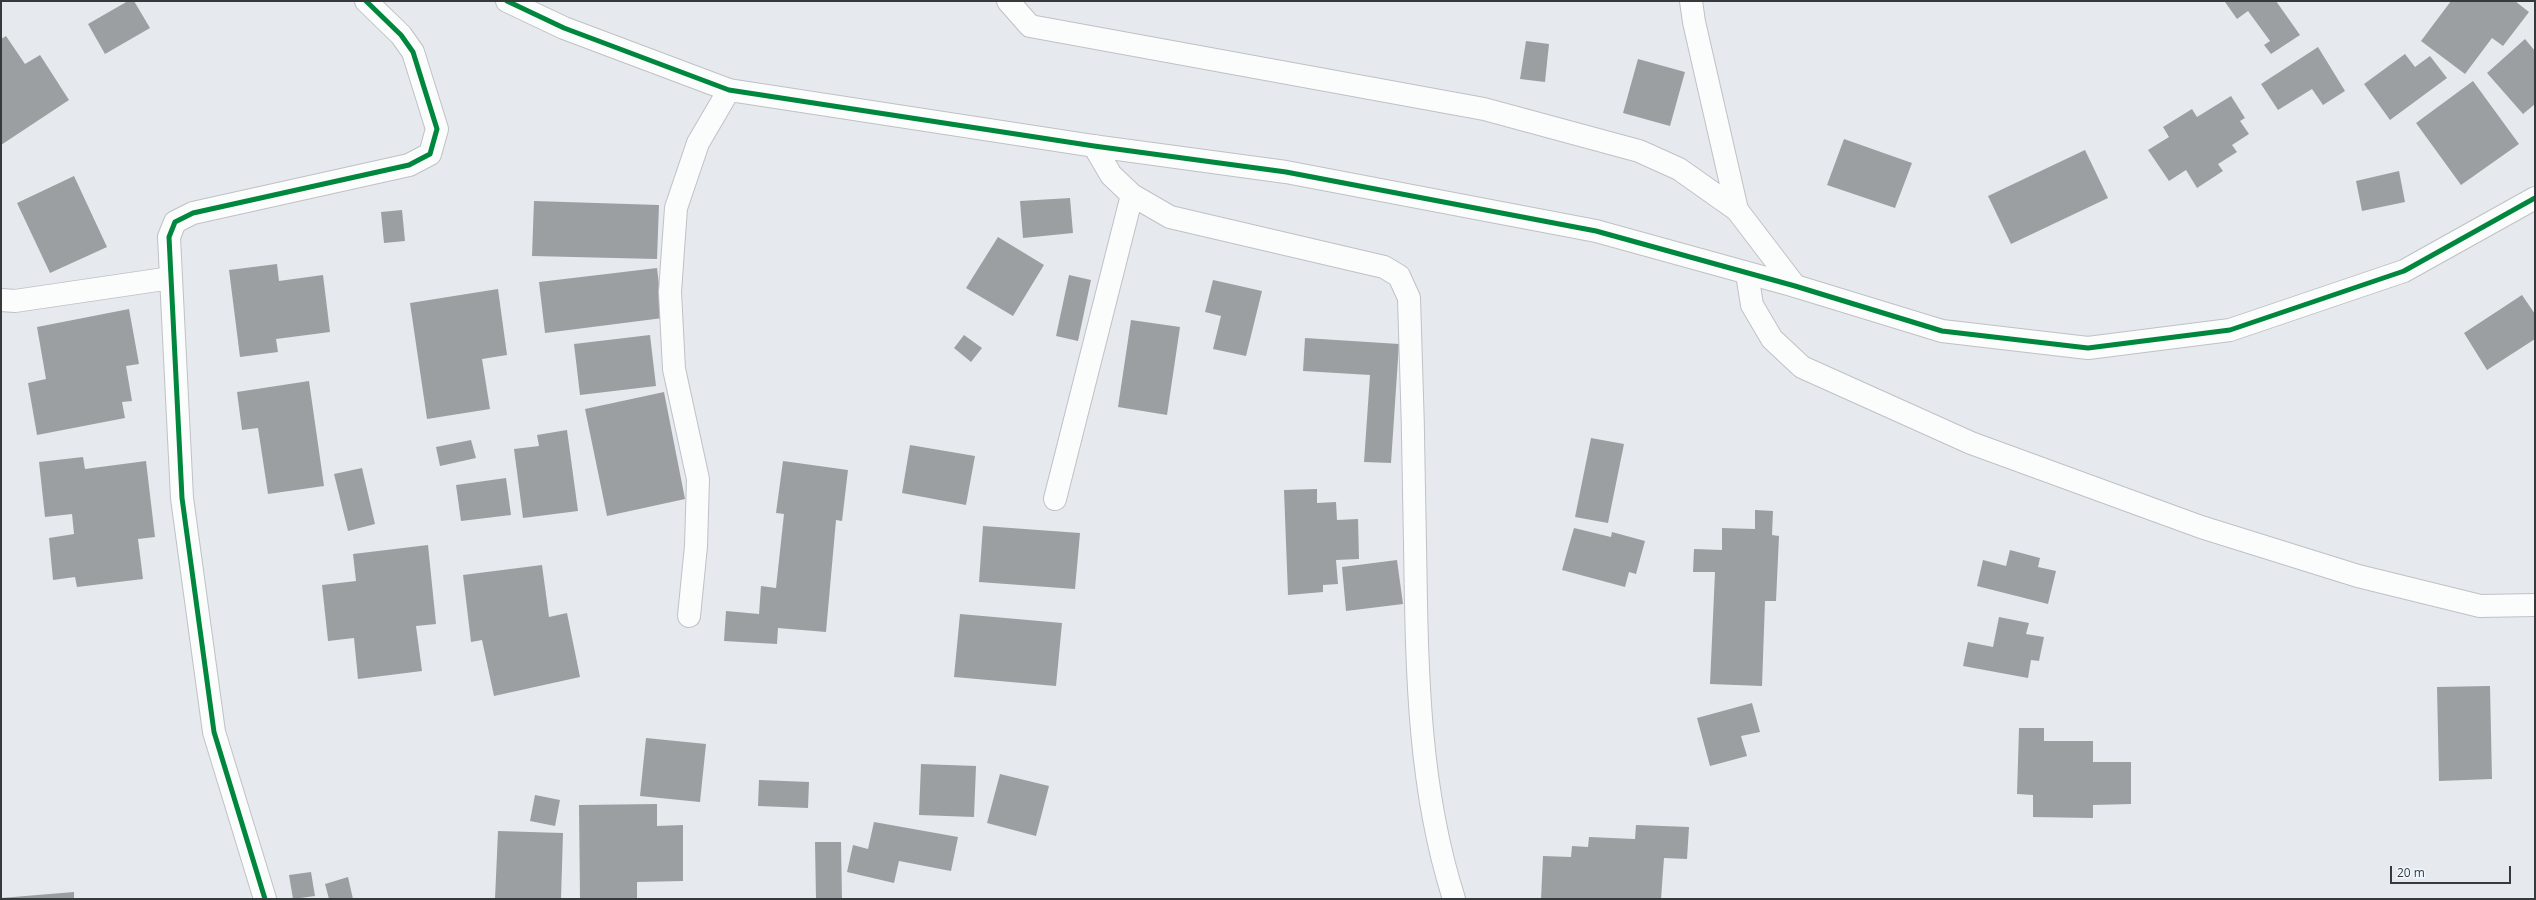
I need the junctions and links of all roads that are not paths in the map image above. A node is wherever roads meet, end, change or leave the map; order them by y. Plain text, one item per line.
1 (366, 1) edge
2 (507, 1) edge
3 (1008, 1) edge
4 (1691, 1) edge
5 (729, 90) junction
6 (1094, 146) junction
7 (1132, 195) junction
8 (2535, 198) edge
9 (1737, 210) junction
10 (1747, 274) junction
11 (171, 278) junction
12 (1795, 286) junction
13 (1, 300) edge
14 (1055, 499) dead end
15 (2535, 605) edge
16 (689, 616) dead end
17 (265, 899) edge
18 (1454, 899) edge

1 - 11 street
2 - 5 street
3 - 9 street
4 - 9 street
5 - 6 street
5 - 16 street
6 - 7 street
6 - 10 street
7 - 14 street
7 - 18 street
8 - 12 street
9 - 12 street
10 - 12 street
10 - 15 street
11 - 13 street
11 - 17 street

